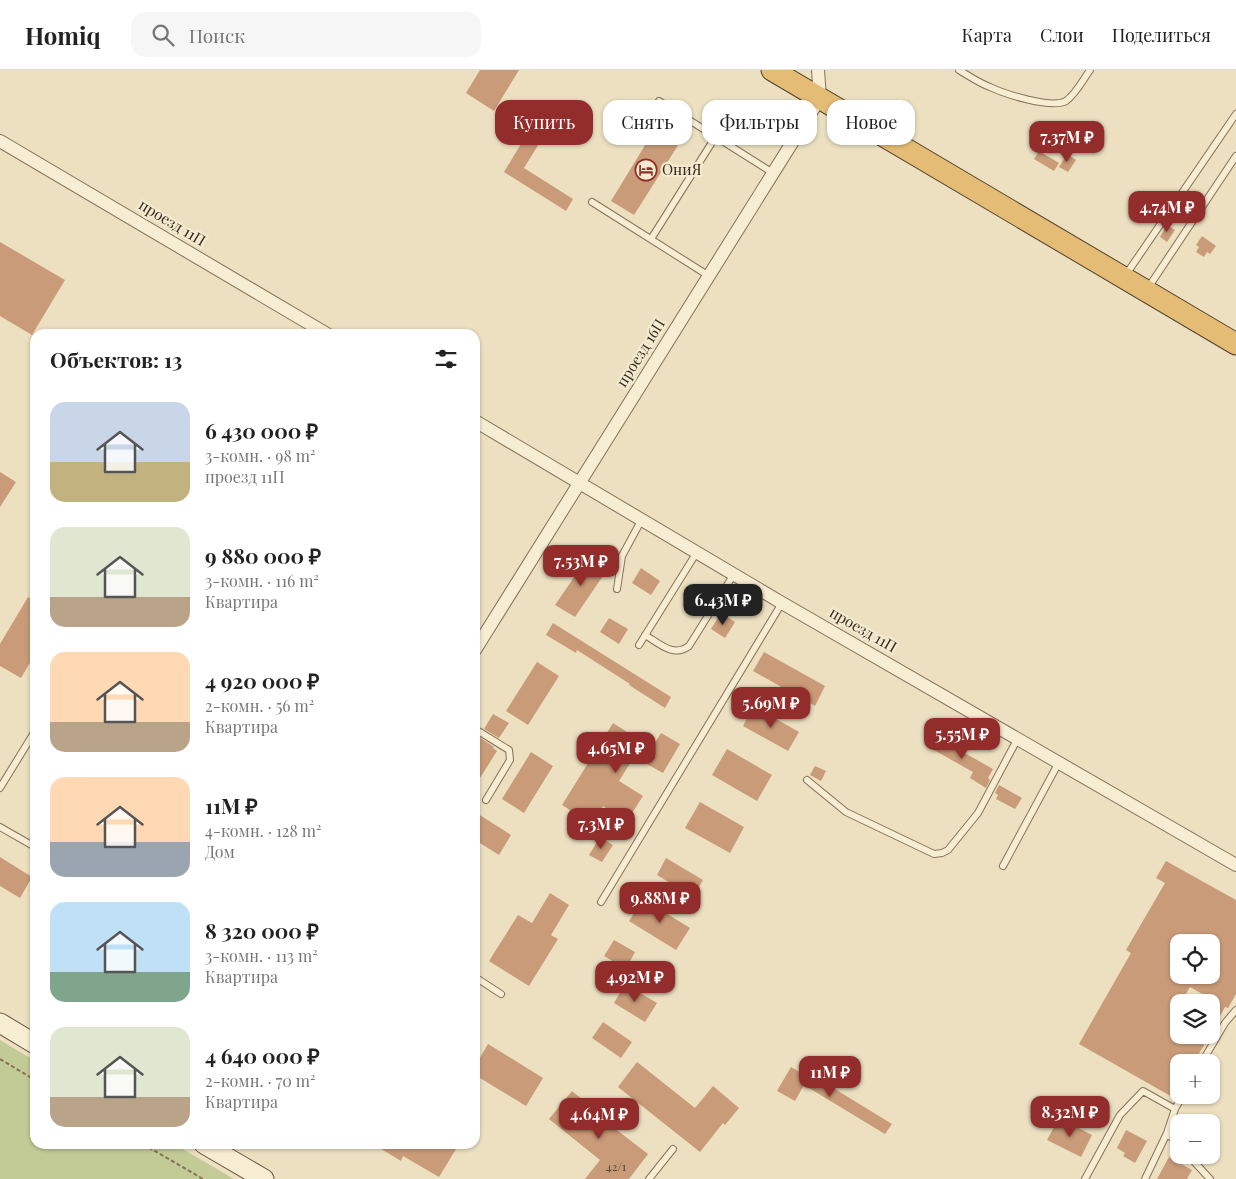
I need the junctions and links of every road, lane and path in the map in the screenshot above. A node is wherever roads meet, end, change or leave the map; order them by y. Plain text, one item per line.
1 (772, 70) edge
2 (818, 70) edge
3 (960, 70) edge
4 (1090, 70) edge
5 (820, 98) junction
6 (1236, 114) edge
7 (0, 141) edge
8 (710, 145) edge
9 (730, 145) edge
10 (1236, 156) edge
11 (773, 173) junction
12 (592, 202) dead end
13 (651, 239) junction
14 (709, 276) junction
15 (1124, 278) junction
16 (1146, 291) junction
17 (319, 329) edge
18 (1236, 344) edge
19 (480, 424) edge
20 (580, 483) junction
21 (642, 520) junction
22 (697, 552) junction
23 (734, 574) junction
24 (617, 589) dead end
25 (782, 603) junction
26 (645, 635) junction
27 (480, 642) edge
28 (639, 645) dead end
29 (480, 732) edge
30 (1018, 738) junction
31 (30, 739) edge
32 (1059, 762) junction
33 (807, 780) dead end
34 (0, 788) edge
35 (486, 800) dead end
36 (0, 827) edge
37 (30, 844) edge
38 (1236, 865) edge
39 (1002, 866) dead end
40 (601, 902) dead end
41 (480, 980) edge
42 (501, 994) dead end
43 (1236, 1010) edge
44 (0, 1023) edge
45 (30, 1041) edge
46 (1207, 1054) edge
47 (0, 1059) edge
48 (30, 1077) edge
49 (1177, 1104) edge
50 (1175, 1108) junction
51 (1167, 1133) junction
52 (1170, 1136) edge
53 (152, 1149) edge
54 (213, 1149) edge
55 (673, 1149) dead end
56 (1196, 1164) edge
57 (203, 1179) edge
58 (264, 1179) edge
59 (649, 1179) edge
60 (1084, 1179) edge
61 (1145, 1179) edge
62 (1210, 1179) edge

1 - 5 highway
2 - 5 street
3 - 4 lane
5 - 11 street, проезд 16П
5 - 15 highway
6 - 15 lane
7 - 17 street, проезд 11П
8 - 13 lane
9 - 11 lane
10 - 16 lane
11 - 14 street, проезд 16П
12 - 13 lane
13 - 14 lane
14 - 20 street, проезд 16П
15 - 16 highway
16 - 18 highway
19 - 20 street, проезд 11П
20 - 21 street, проезд 11П
20 - 27 street, проезд 16П
21 - 22 street, проезд 11П
21 - 24 lane
22 - 23 street, проезд 11П
22 - 26 lane
23 - 25 street, проезд 11П
23 - 26 lane
25 - 30 street, проезд 11П
25 - 40 lane
26 - 28 lane
29 - 35 lane
30 - 32 street, проезд 11П
30 - 33 lane
31 - 34 lane
32 - 38 street, проезд 11П
32 - 39 lane
36 - 37 lane
41 - 42 lane
43 - 46 lane
44 - 45 main road
47 - 48 path
49 - 50 lane
50 - 51 lane
50 - 60 lane
51 - 52 lane
51 - 61 lane
53 - 57 path
54 - 58 main road
55 - 59 lane
56 - 62 lane

